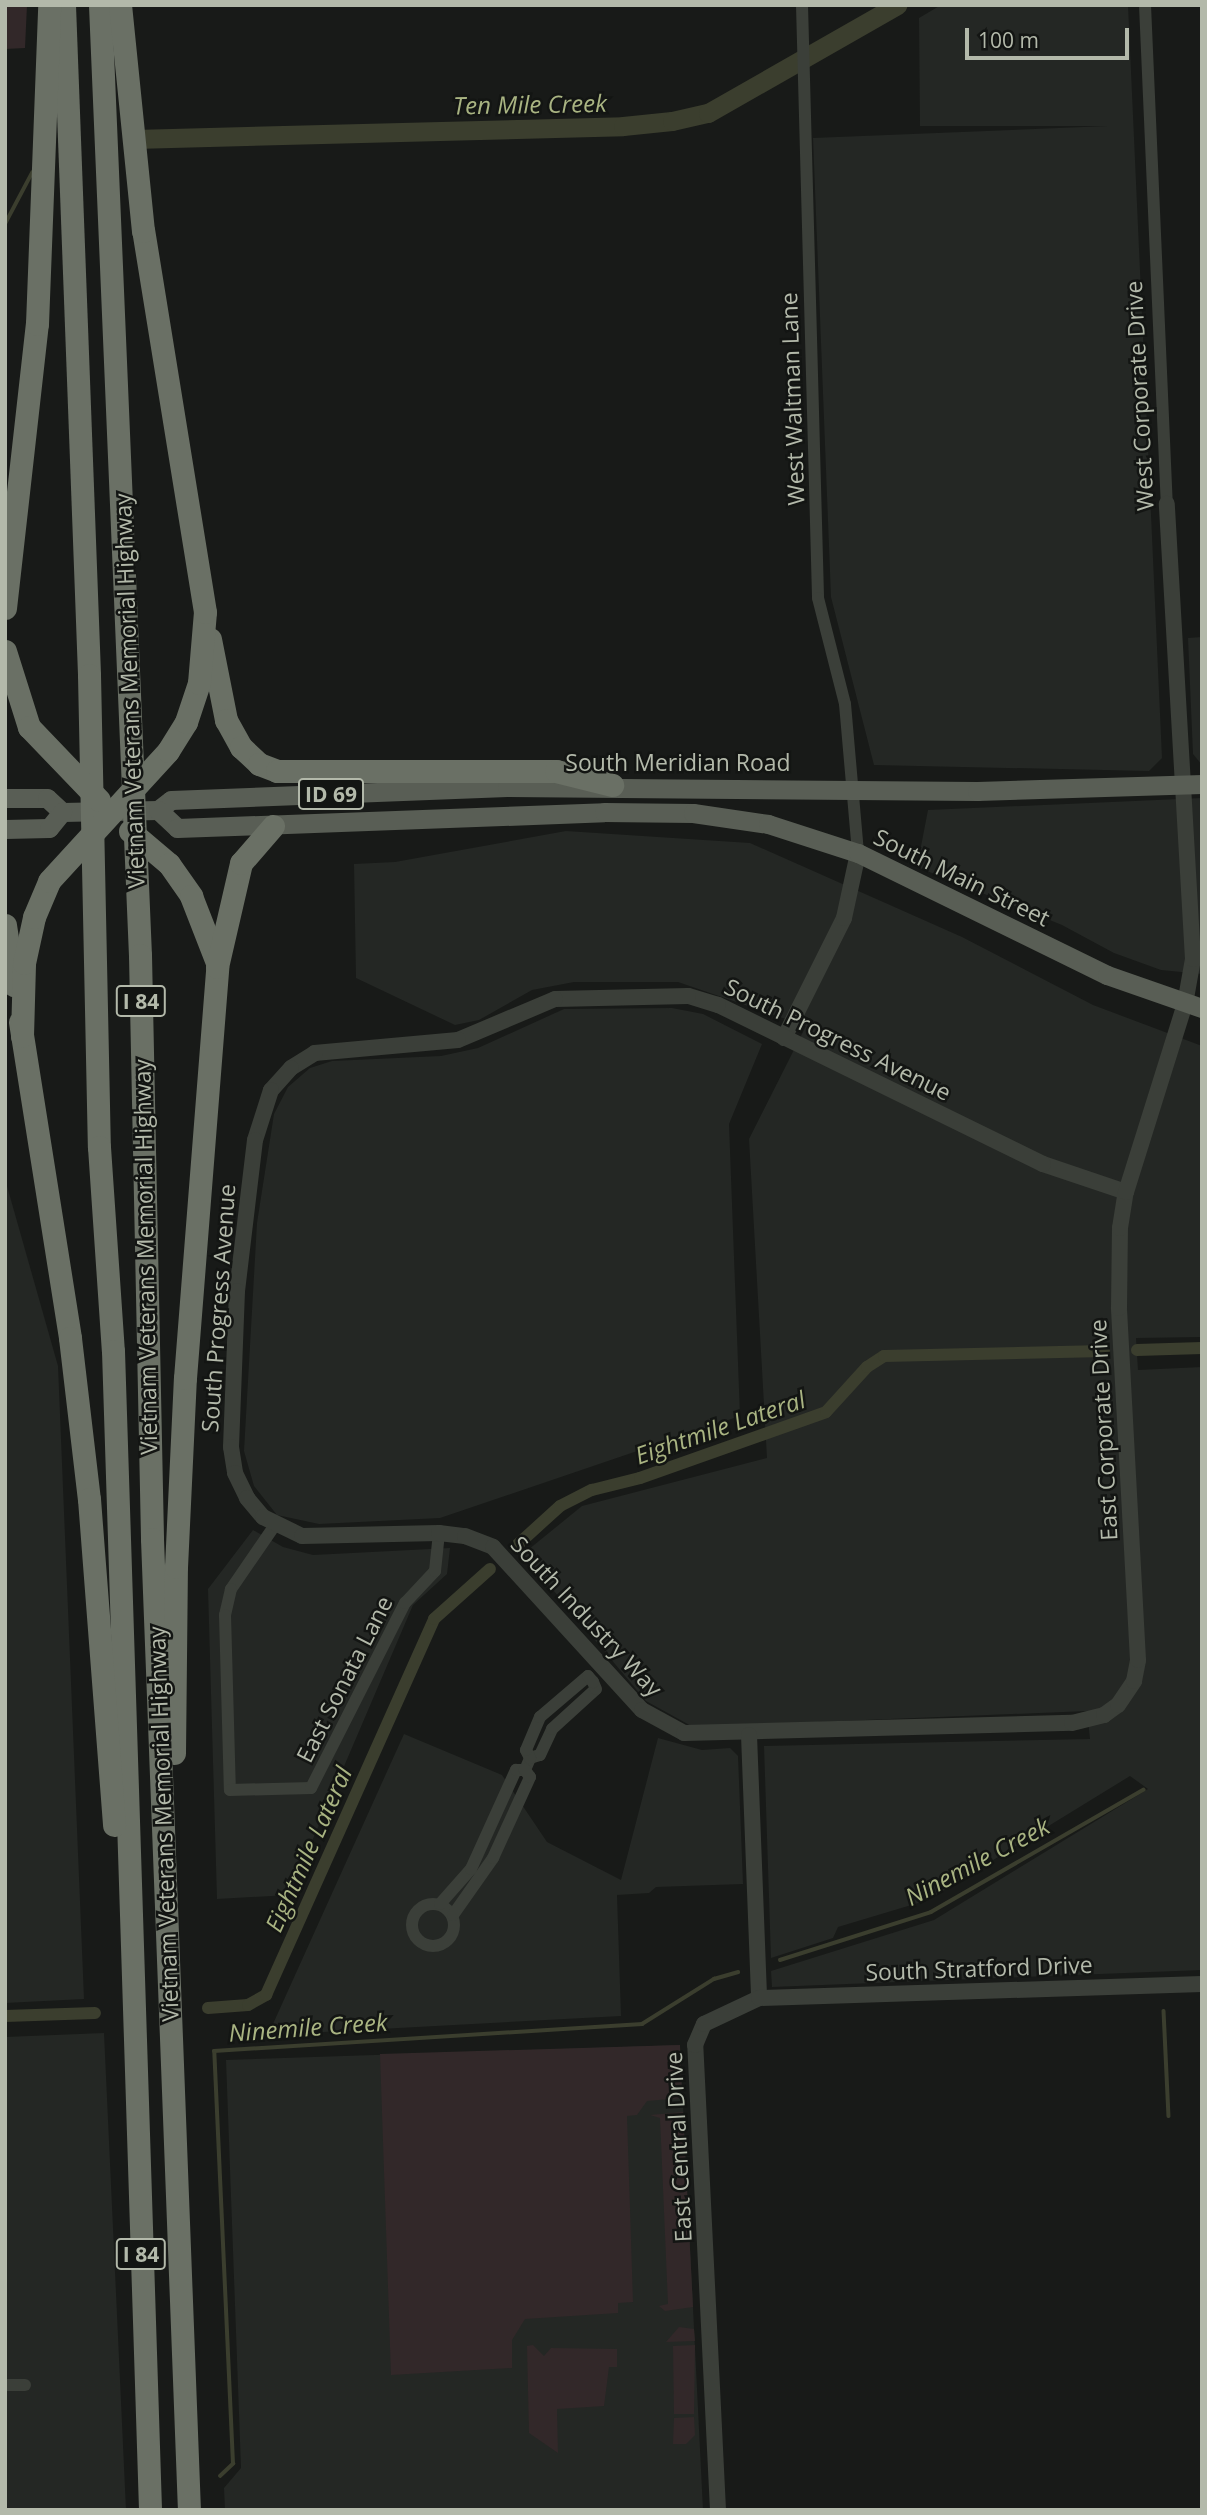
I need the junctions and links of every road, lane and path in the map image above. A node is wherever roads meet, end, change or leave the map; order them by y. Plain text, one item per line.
1 (49, 5) edge
2 (64, 5) edge
3 (100, 5) edge
4 (120, 5) edge
5 (802, 5) edge
6 (1145, 5) edge
7 (1167, 504) joint
8 (5, 608) edge
9 (205, 612) junction
10 (5, 651) edge
11 (612, 785) junction
12 (1192, 785) edge
13 (855, 788) junction
14 (5, 798) edge
15 (158, 810) junction
16 (110, 811) junction
17 (62, 812) junction
18 (604, 812) junction
19 (273, 826) junction
20 (5, 829) edge
21 (858, 853) junction
22 (5, 925) edge
23 (217, 967) junction
24 (1194, 1006) edge
25 (22, 1035) junction
26 (785, 1038) junction
27 (1126, 1192) junction
28 (275, 1525) junction
29 (439, 1533) junction
30 (607, 1672) junction
31 (749, 1735) junction
32 (527, 1764) junction
33 (440, 1905) junction
34 (453, 1915) junction
35 (1202, 1984) edge
36 (171, 1998) junction
37 (759, 1998) junction
38 (133, 1999) junction
39 (5, 2385) edge
40 (25, 2385) dead end
41 (150, 2510) edge
42 (189, 2510) edge
43 (718, 2510) edge

1 - 8 highway
2 - 38 highway, Vietnam Veterans Memorial Highway / I 84
3 - 36 highway, Vietnam Veterans Memorial Highway / I 84
4 - 9 highway
5 - 13 street, West Waltman Lane
6 - 7 street, West Corporate Drive
7 - 12 street, West Corporate Drive
9 - 11 highway
9 - 16 highway
10 - 16 highway
11 - 13 main road, South Meridian Road
11 - 15 main road, South Meridian Road / ID 69
12 - 13 main road, South Meridian Road
12 - 24 street, East Corporate Drive
13 - 18 main road
13 - 21 street, West Waltman Lane
14 - 17 main road, South Meridian Road / ID 69
15 - 16 main road, South Meridian Road / ID 69
15 - 19 main road, ID 69
16 - 17 main road, South Meridian Road / ID 69
16 - 23 highway
16 - 25 highway
17 - 20 main road, South Meridian Road / ID 69
18 - 19 main road, ID 69
18 - 21 main road, South Main Street
19 - 23 highway
21 - 24 main road, South Main Street
21 - 26 street
22 - 25 highway
23 - 36 highway
24 - 27 street, East Corporate Drive
25 - 38 highway
26 - 27 street, South Progress Avenue
26 - 28 street, South Progress Avenue
27 - 31 street, East Corporate Drive
28 - 29 street, South Industry Way
28 - 29 street, East Sonata Lane
29 - 30 street, South Industry Way
30 - 31 street, South Industry Way
30 - 32 street
31 - 37 street
32 - 33 street
32 - 34 street
33 - 34 street
33 - 34 street
35 - 37 street, South Stratford Drive
36 - 42 highway, Vietnam Veterans Memorial Highway / I 84
37 - 43 street, East Central Drive
38 - 41 highway, Vietnam Veterans Memorial Highway / I 84
39 - 40 street

